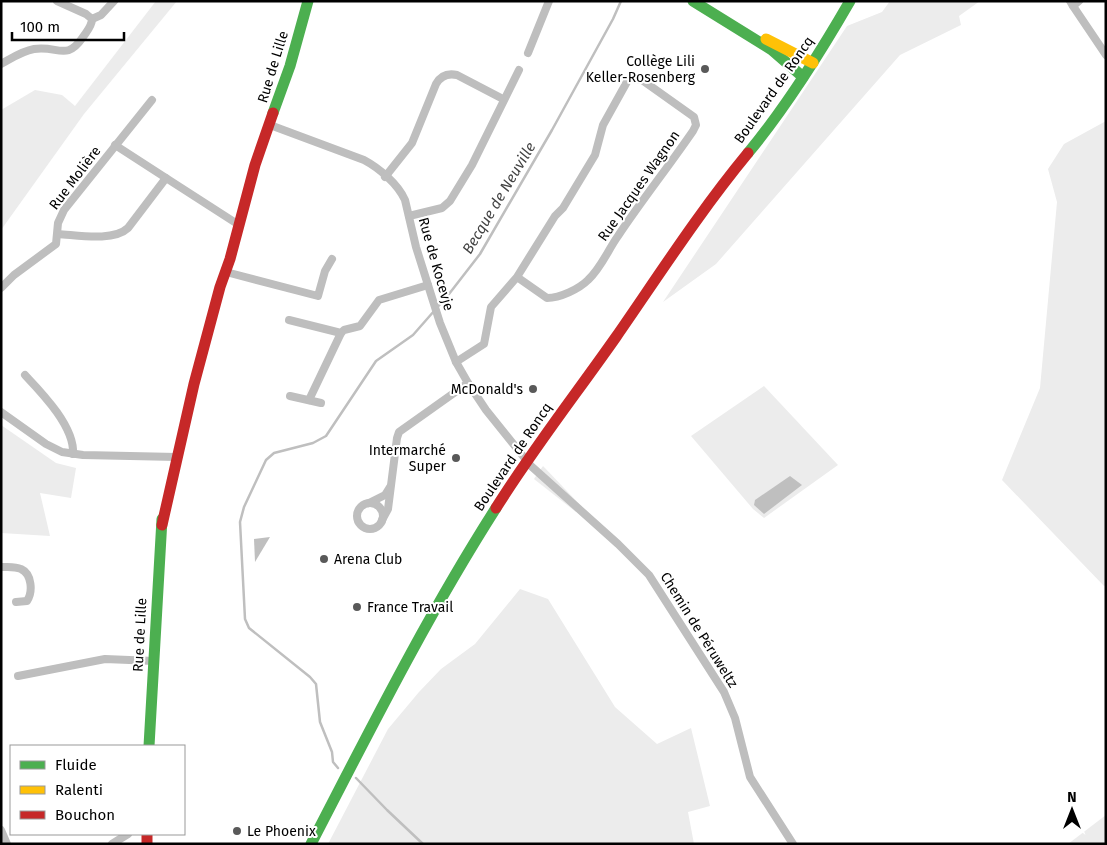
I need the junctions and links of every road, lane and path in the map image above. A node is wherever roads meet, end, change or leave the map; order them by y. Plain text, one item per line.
1 (57, 1) edge
2 (114, 1) edge
3 (303, 1) edge
4 (308, 1) edge
5 (549, 1) edge
6 (694, 1) edge
7 (707, 1) edge
8 (850, 1) edge
9 (1074, 3) edge
10 (92, 19) junction
11 (528, 53) dead end
12 (1106, 55) edge
13 (810, 61) junction
14 (1, 64) edge
15 (519, 70) dead end
16 (800, 75) junction
17 (152, 100) dead end
18 (503, 100) junction
19 (270, 125) junction
20 (264, 140) junction
21 (116, 145) junction
22 (385, 177) junction
23 (166, 178) junction
24 (409, 216) junction
25 (236, 223) junction
26 (58, 234) junction
27 (332, 259) dead end
28 (226, 272) junction
29 (517, 277) junction
30 (428, 285) junction
31 (1, 288) edge
32 (220, 288) junction
33 (289, 320) dead end
34 (341, 333) junction
35 (456, 362) junction
36 (25, 375) dead end
37 (468, 384) junction
38 (290, 396) dead end
39 (309, 400) junction
40 (321, 403) dead end
41 (1, 412) edge
42 (73, 454) junction
43 (174, 457) junction
44 (529, 464) junction
45 (390, 487) junction
46 (366, 504) junction
47 (382, 520) junction
48 (1, 567) edge
49 (16, 602) dead end
50 (154, 661) junction
51 (18, 676) dead end
52 (149, 745) edge
53 (1, 830) edge
54 (126, 835) edge
55 (7, 844) edge
56 (112, 844) edge
57 (311, 844) edge
58 (793, 844) edge

1 - 10 street
2 - 10 street
3 - 20 main road, Rue de Lille
4 - 19 main road, Rue de Lille
5 - 11 street
6 - 16 main road
7 - 13 main road
8 - 13 main road, Boulevard de Roncq
9 - 12 street
10 - 14 street
13 - 16 main road, Boulevard de Roncq
15 - 18 street
16 - 44 main road, Boulevard de Roncq
17 - 21 street, Rue Molière
18 - 22 street
18 - 24 street
19 - 20 main road, Rue de Lille
19 - 22 street, Rue de Kocevje
20 - 25 main road, Rue de Lille
21 - 23 street
21 - 26 street, Rue Molière
22 - 24 street, Rue de Kocevje
23 - 25 street
23 - 26 street
24 - 30 street, Rue de Kocevje
25 - 28 main road, Rue de Lille
25 - 32 main road, Rue de Lille
26 - 31 street, Rue Molière
27 - 28 street
28 - 32 main road, Rue de Lille
29 - 29 street, Rue Jacques Wagnon
29 - 35 street, Rue Jacques Wagnon
30 - 34 street
30 - 35 street, Rue de Kocevje
32 - 43 main road, Rue de Lille
33 - 34 street
34 - 39 street
35 - 37 street, Rue de Kocevje
36 - 42 street
37 - 44 street, Rue de Kocevje
37 - 45 street
38 - 39 street
39 - 40 street
41 - 42 street
42 - 43 street
43 - 50 main road, Rue de Lille
44 - 57 main road, Boulevard de Roncq
44 - 58 street, Chemin de Péruweltz
45 - 46 street
45 - 47 street
46 - 47 street
46 - 47 street
48 - 49 street
50 - 51 street
50 - 52 main road, Rue de Lille
53 - 55 street
54 - 56 street

